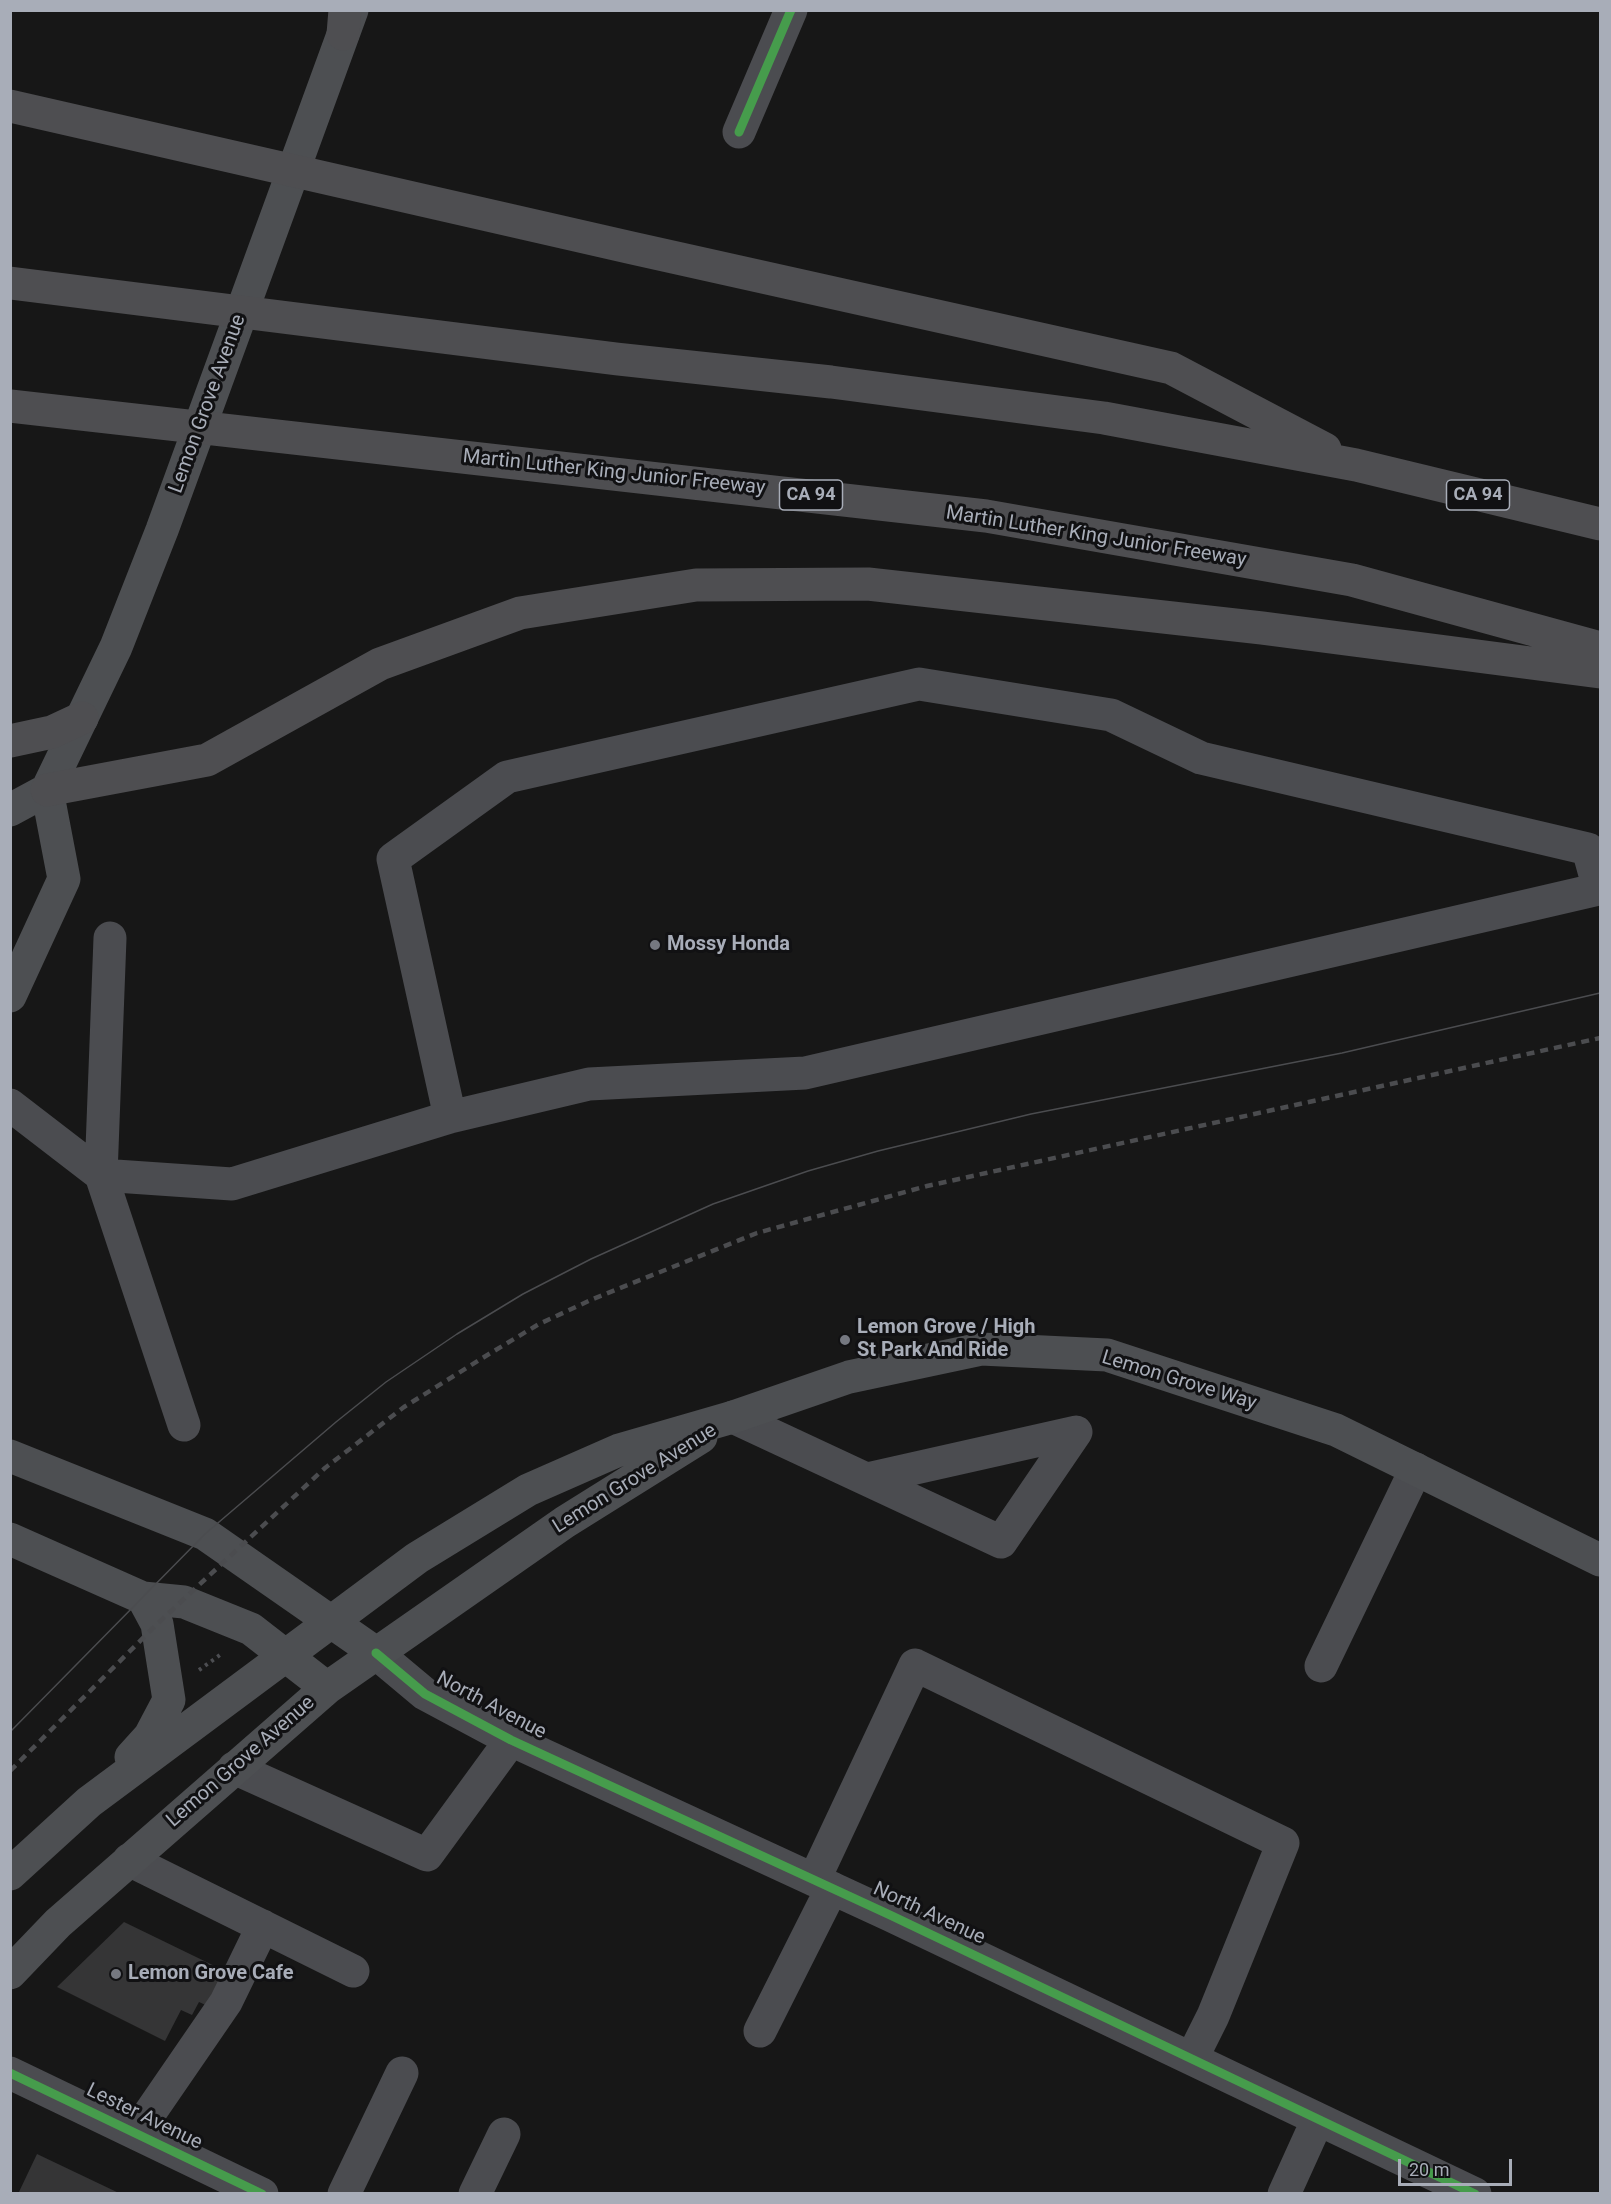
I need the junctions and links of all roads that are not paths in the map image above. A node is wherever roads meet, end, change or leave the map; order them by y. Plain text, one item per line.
1 (791, 10) edge
2 (346, 18) edge
3 (10, 106) edge
4 (739, 132) dead end
5 (10, 283) edge
6 (10, 406) edge
7 (1356, 465) junction
8 (1600, 524) edge
9 (1600, 648) edge
10 (1600, 672) edge
11 (82, 718) junction
12 (10, 741) edge
13 (47, 790) junction
14 (10, 810) edge
15 (1599, 889) edge
16 (110, 938) dead end
17 (10, 996) edge
18 (10, 1105) edge
19 (450, 1118) junction
20 (101, 1174) junction
21 (733, 1417) junction
22 (184, 1425) dead end
23 (10, 1456) edge
24 (1416, 1469) junction
25 (867, 1479) junction
26 (10, 1539) edge
27 (1600, 1560) edge
28 (143, 1598) junction
29 (333, 1622) junction
30 (376, 1653) junction
31 (286, 1656) junction
32 (1321, 1666) dead end
33 (327, 1688) junction
34 (511, 1740) junction
35 (234, 1768) junction
36 (89, 1802) junction
37 (129, 1860) junction
38 (10, 1874) edge
39 (823, 1884) junction
40 (263, 1926) junction
41 (353, 1971) dead end
42 (10, 1973) edge
43 (760, 2031) dead end
44 (1192, 2058) junction
45 (10, 2073) edge
46 (402, 2073) dead end
47 (1318, 2119) junction
48 (136, 2133) junction
49 (504, 2134) dead end
50 (262, 2193) edge
51 (344, 2193) edge
52 (475, 2193) edge
53 (1284, 2193) edge
54 (1475, 2193) edge

1 - 4 street
2 - 11 main road, Lemon Grove Avenue
3 - 7 highway
5 - 7 highway, CA 94
6 - 9 highway, Martin Luther King Junior Freeway / CA 94
7 - 8 highway, CA 94
10 - 13 highway
11 - 12 highway
11 - 13 main road, Lemon Grove Avenue
13 - 14 main road
13 - 17 main road
15 - 19 street
15 - 19 street
16 - 20 street
18 - 20 street
19 - 20 street
20 - 22 street
21 - 24 main road, Lemon Grove Way
21 - 25 street
21 - 29 main road, Lemon Grove Avenue
21 - 30 main road, Lemon Grove Avenue
23 - 29 main road, North Avenue
24 - 27 main road, Lemon Grove Way
24 - 32 street
25 - 25 street
26 - 28 main road
28 - 31 main road
28 - 36 main road
29 - 30 main road, North Avenue
29 - 31 main road, Lemon Grove Avenue
30 - 33 main road, Lemon Grove Avenue
30 - 34 street, North Avenue
31 - 33 main road
31 - 36 main road, Lemon Grove Avenue
33 - 35 main road, Lemon Grove Avenue
34 - 35 street
34 - 39 street, North Avenue
35 - 37 main road, Lemon Grove Avenue
36 - 38 main road, Lemon Grove Avenue
37 - 40 street
37 - 42 main road, Lemon Grove Avenue
39 - 43 street
39 - 44 street, North Avenue
39 - 44 street
40 - 41 street
40 - 48 street
44 - 47 street, North Avenue
45 - 48 street, Lester Avenue
46 - 51 street
47 - 53 street
47 - 54 street, North Avenue
48 - 50 street, Lester Avenue
49 - 52 street

